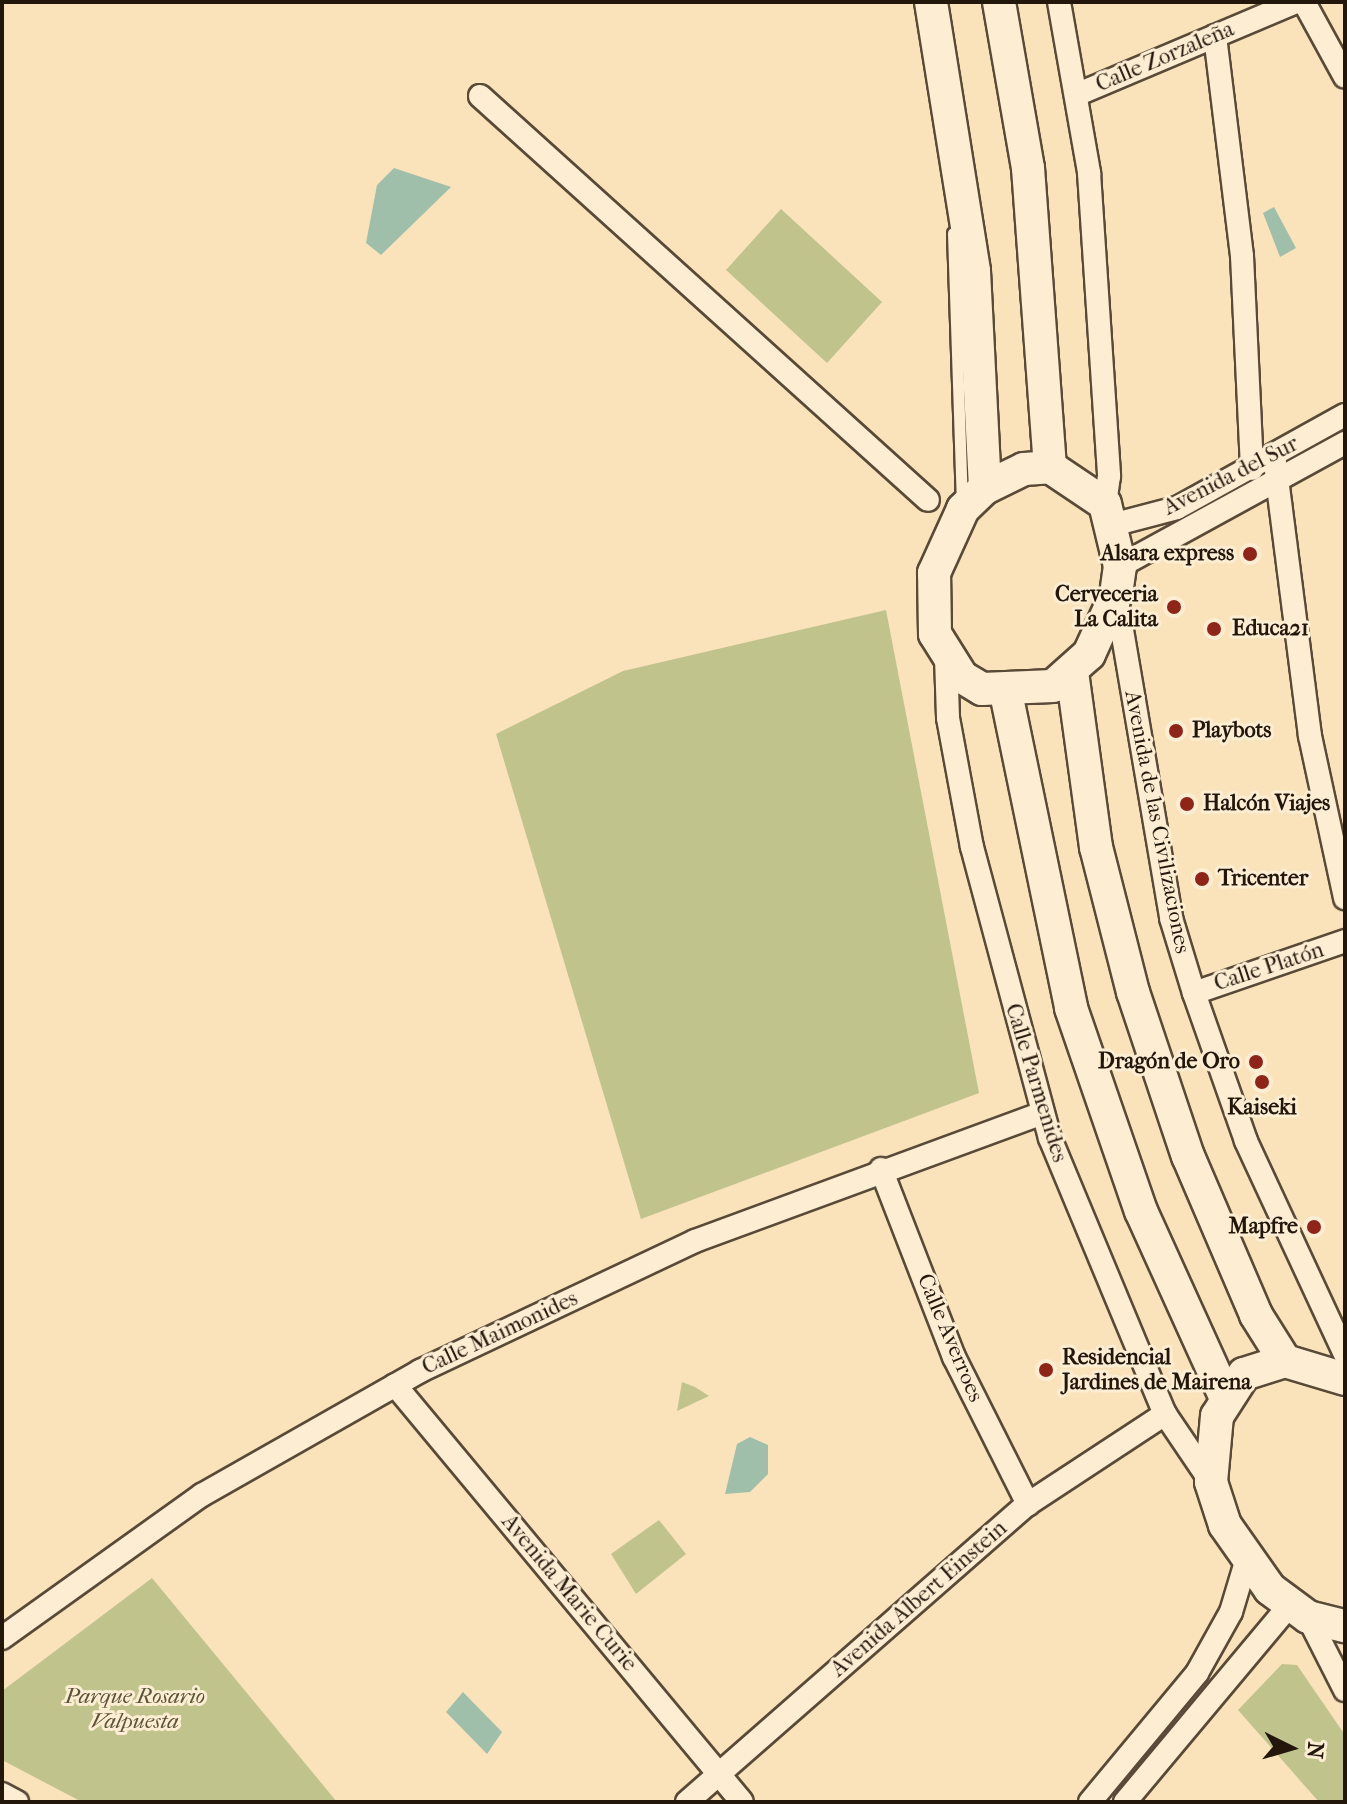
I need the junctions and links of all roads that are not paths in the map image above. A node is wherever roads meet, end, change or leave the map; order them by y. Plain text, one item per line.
1 (931, 2) edge
2 (999, 2) edge
3 (1059, 2) edge
4 (1296, 2) edge
5 (1304, 2) edge
6 (1215, 36) junction
7 (1345, 77) edge
8 (1078, 94) junction
9 (480, 96) dead end
10 (1345, 415) edge
11 (1345, 443) edge
12 (1274, 455) junction
13 (1050, 467) junction
14 (1252, 469) junction
15 (1277, 481) junction
16 (974, 498) junction
17 (928, 500) dead end
18 (1108, 514) junction
19 (1118, 580) junction
20 (946, 657) junction
21 (1072, 672) junction
22 (1006, 693) junction
23 (1345, 898) edge
24 (1345, 941) edge
25 (1194, 993) junction
26 (1042, 1113) junction
27 (881, 1169) junction
28 (1345, 1354) edge
29 (1285, 1361) junction
30 (1345, 1379) edge
31 (395, 1385) junction
32 (1226, 1398) junction
33 (1165, 1414) junction
34 (1211, 1482) junction
35 (1028, 1504) junction
36 (1246, 1562) junction
37 (1299, 1611) junction
38 (1345, 1626) edge
39 (2, 1638) edge
40 (1345, 1690) edge
41 (718, 1773) junction
42 (2, 1794) edge
43 (17, 1802) edge
44 (687, 1802) edge
45 (742, 1802) edge
46 (1090, 1802) edge
47 (1125, 1802) edge

1 - 16 street
2 - 13 street
3 - 8 street
4 - 6 street, Calle Zorzaleña
5 - 7 street
6 - 8 street, Calle Zorzaleña
6 - 14 street
8 - 18 street
9 - 17 street
10 - 12 street, Avenida del Sur
11 - 15 street, Avenida del Sur
12 - 14 street, Avenida del Sur
12 - 15 street
13 - 16 street
13 - 18 street
14 - 18 street, Avenida del Sur
15 - 19 street, Avenida del Sur
15 - 23 street
16 - 20 street
18 - 19 street
19 - 21 street
19 - 25 street, Avenida de las Civilizaciones
20 - 22 street
20 - 26 street, Calle Parmenides
21 - 22 street
21 - 29 street
22 - 32 street
24 - 25 street, Calle Platón
25 - 28 street, Avenida de las Civilizaciones
26 - 27 street, Calle Maimonides
26 - 33 street, Calle Parmenides
27 - 31 street, Calle Maimonides
27 - 35 street, Calle Averroes
29 - 30 street
29 - 32 street
31 - 39 street, Calle Maimonides
31 - 41 street, Avenida Marie Curie
32 - 34 street
33 - 34 street, Calle Parmenides
33 - 35 street, Avenida Albert Einstein
34 - 36 street
35 - 41 street, Avenida Albert Einstein
36 - 37 street
36 - 46 street
37 - 38 street
37 - 40 street
37 - 47 street
41 - 44 street, Avenida Albert Einstein
41 - 45 street, Avenida Marie Curie
42 - 43 street

